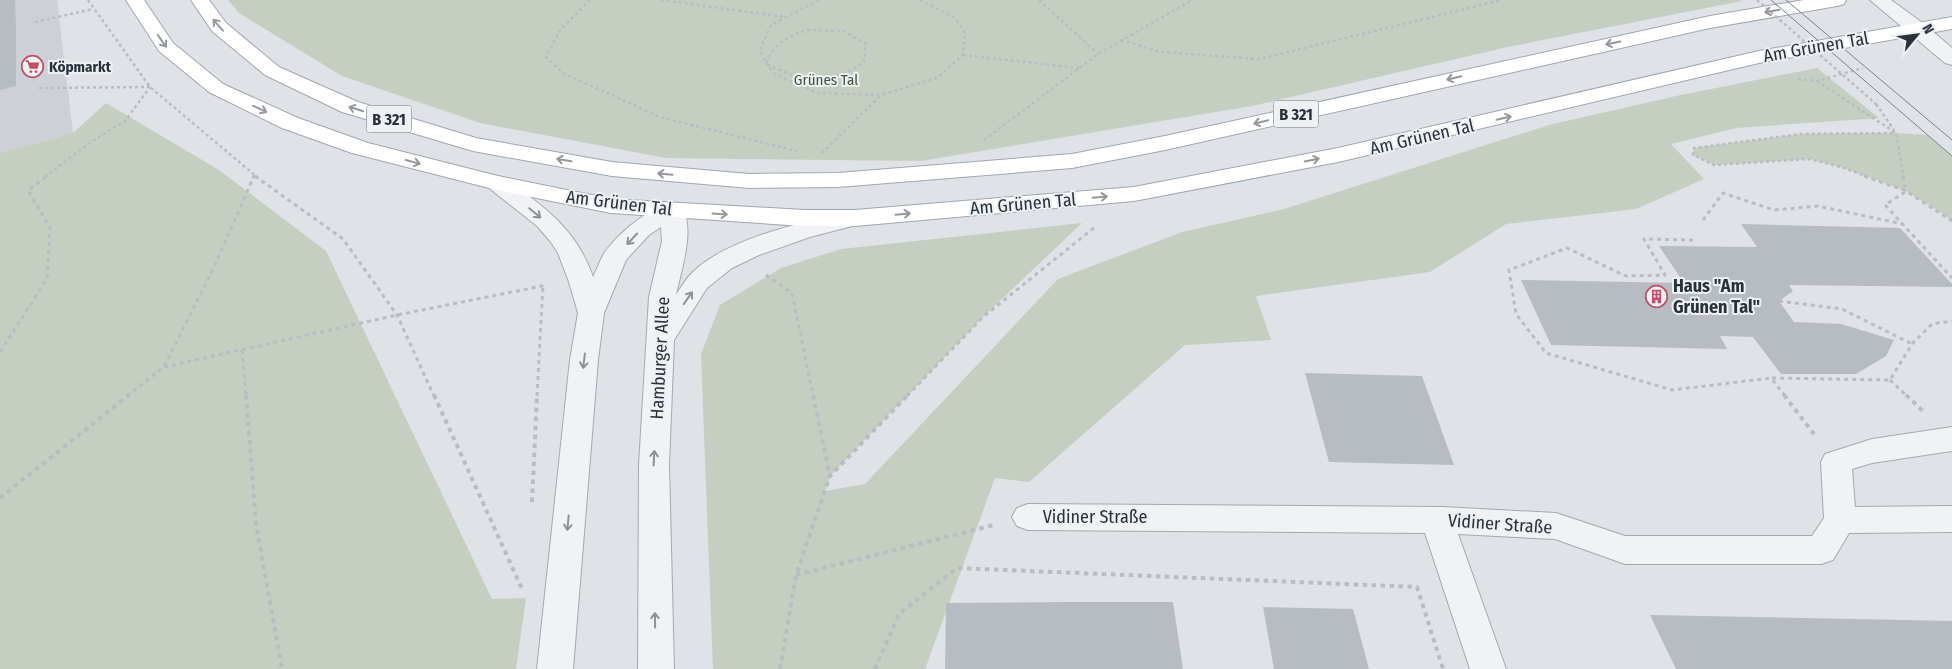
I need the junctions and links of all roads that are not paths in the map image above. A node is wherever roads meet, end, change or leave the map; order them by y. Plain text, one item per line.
1 (135, 0) edge
2 (200, 0) edge
3 (1837, 0) edge
4 (1879, 0) edge
5 (1952, 23) edge
6 (1917, 28) junction
7 (1952, 59) edge
8 (612, 169) junction
9 (749, 181) junction
10 (497, 184) junction
11 (672, 210) junction
12 (854, 218) junction
13 (591, 313) junction
14 (661, 338) junction
15 (1952, 439) edge
16 (1028, 517) road end
17 (1952, 519) edge
18 (1437, 520) junction
19 (1840, 520) junction
20 (555, 669) edge
21 (656, 669) edge
22 (1488, 669) edge

1 -> 10 main road, Am Grünen Tal / B 321
8 -> 2 main road, Am Grünen Tal / B 321
3 -> 9 main road, Am Grünen Tal / B 321
4 - 6 street
5 - 6 main road, Am Grünen Tal / B 321
6 - 7 street
12 -> 6 main road, Am Grünen Tal / B 321
9 -> 8 main road, Am Grünen Tal / B 321
8 - 11 main road
9 - 11 main road
10 - 11 main road, Am Grünen Tal / B 321
10 -> 13 street
11 -> 12 main road, Am Grünen Tal / B 321
11 -> 13 street
11 - 14 street, Hamburger Allee
14 -> 12 street
13 -> 20 street
21 -> 14 street, Hamburger Allee
15 - 19 street
16 - 18 street, Vidiner Straße
17 - 19 street
18 - 19 street, Vidiner Straße
18 - 22 street

